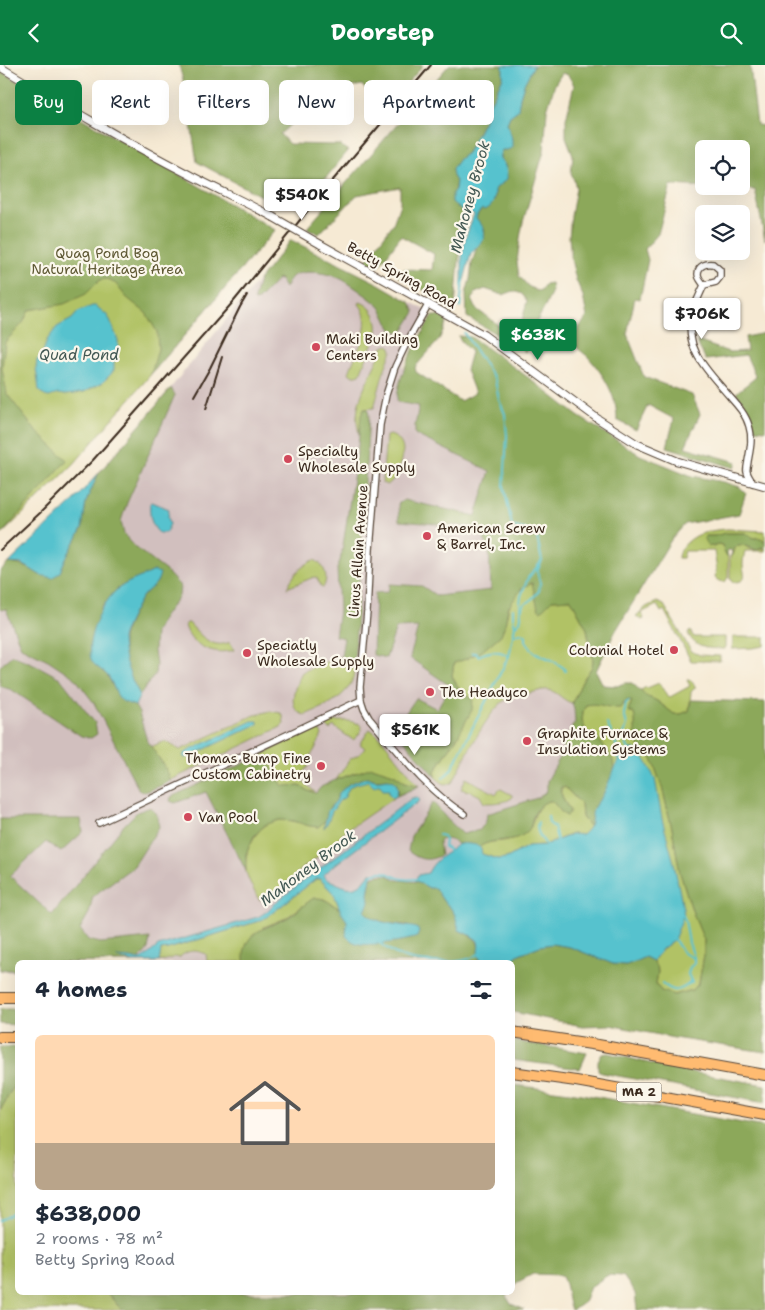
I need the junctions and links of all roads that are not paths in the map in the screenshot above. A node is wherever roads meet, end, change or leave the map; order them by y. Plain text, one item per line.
1 (0, 67) edge
2 (704, 285) dead end
3 (428, 305) junction
4 (752, 483) junction
5 (765, 486) edge
6 (361, 700) junction
7 (464, 814) dead end
8 (99, 823) dead end
9 (0, 998) edge
10 (15, 998) edge
11 (515, 1032) edge
12 (0, 1037) edge
13 (15, 1037) edge
14 (515, 1072) edge
15 (765, 1075) edge
16 (765, 1115) edge

1 - 3 street, Betty Spring Road, bridge
2 - 4 street
3 - 4 street, Betty Spring Road
3 - 6 street, Linus Allain Avenue
4 - 5 street, Betty Spring Road
6 - 7 street
6 - 8 street
9 - 10 highway
11 - 15 highway
12 - 13 highway
14 - 16 highway, MA 2

